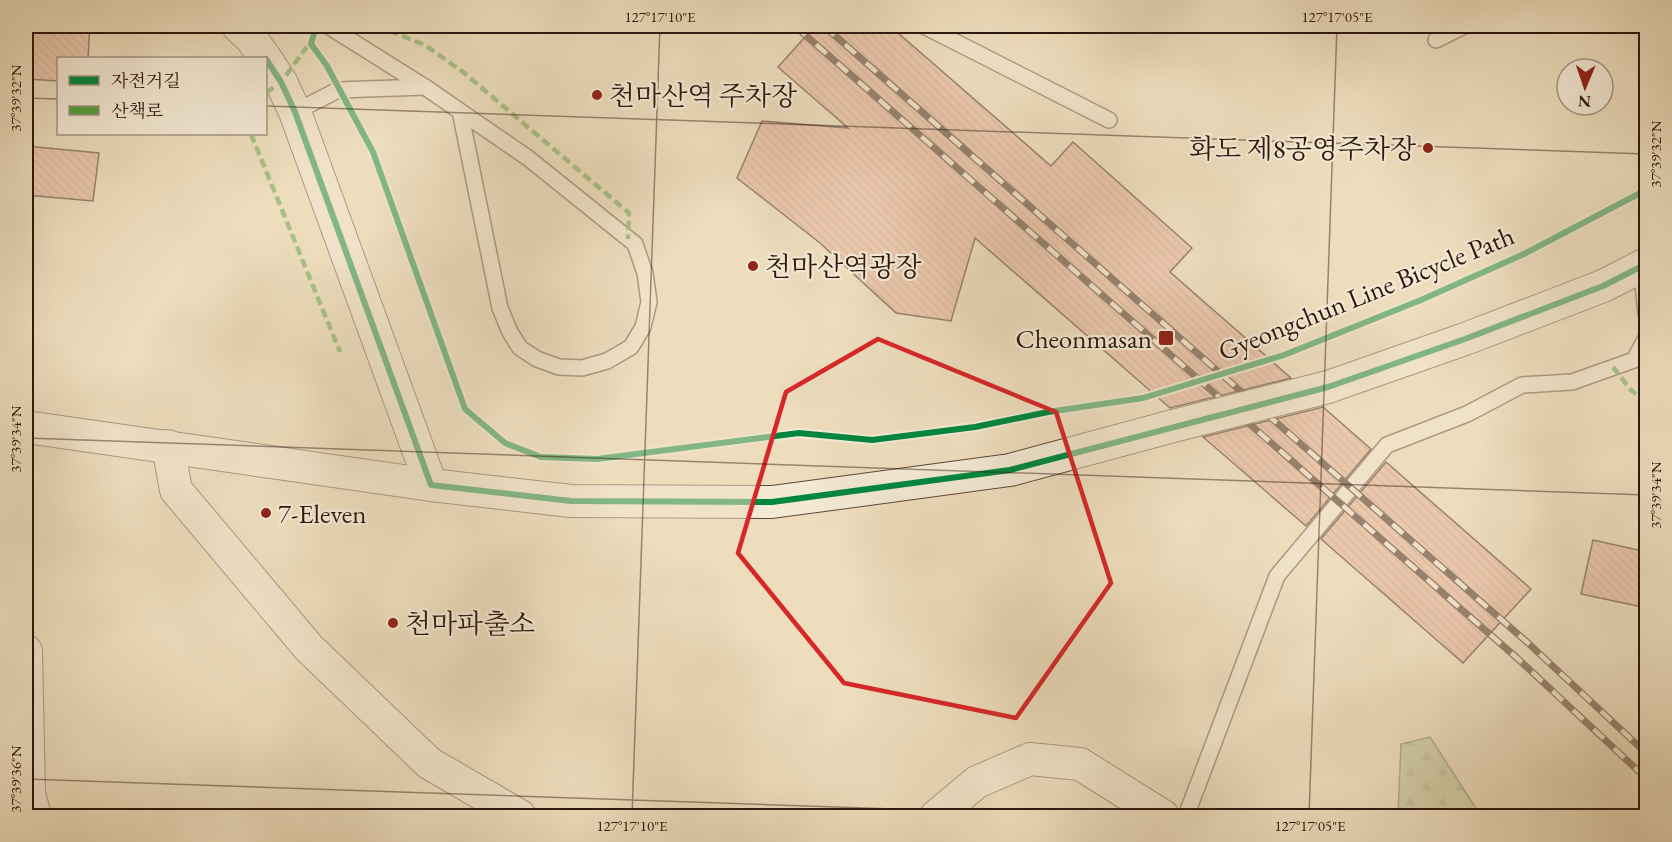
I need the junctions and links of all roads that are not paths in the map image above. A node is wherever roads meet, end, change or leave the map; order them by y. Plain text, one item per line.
1 (238, 26) edge
2 (328, 26) edge
3 (924, 26) edge
4 (1464, 26) edge
5 (1436, 40) dead end
6 (264, 57) edge
7 (267, 62) edge
8 (425, 87) junction
9 (460, 111) junction
10 (295, 112) junction
11 (1109, 120) dead end
12 (1644, 265) edge
13 (1647, 313) edge
14 (1647, 338) edge
15 (26, 427) edge
16 (168, 446) junction
17 (431, 485) junction
18 (26, 651) edge
19 (35, 816) edge
20 (520, 816) edge
21 (936, 816) edge
22 (1163, 816) edge
23 (1186, 816) edge

1 - 6 street
2 - 8 lane
3 - 11 lane
4 - 5 lane
7 - 10 street
8 - 9 lane
8 - 10 lane
9 - 9 lane
10 - 17 street
12 - 13 lane
12 - 17 street, bridge
14 - 23 lane
15 - 16 street
16 - 17 street
16 - 20 street
18 - 19 street
21 - 22 street

